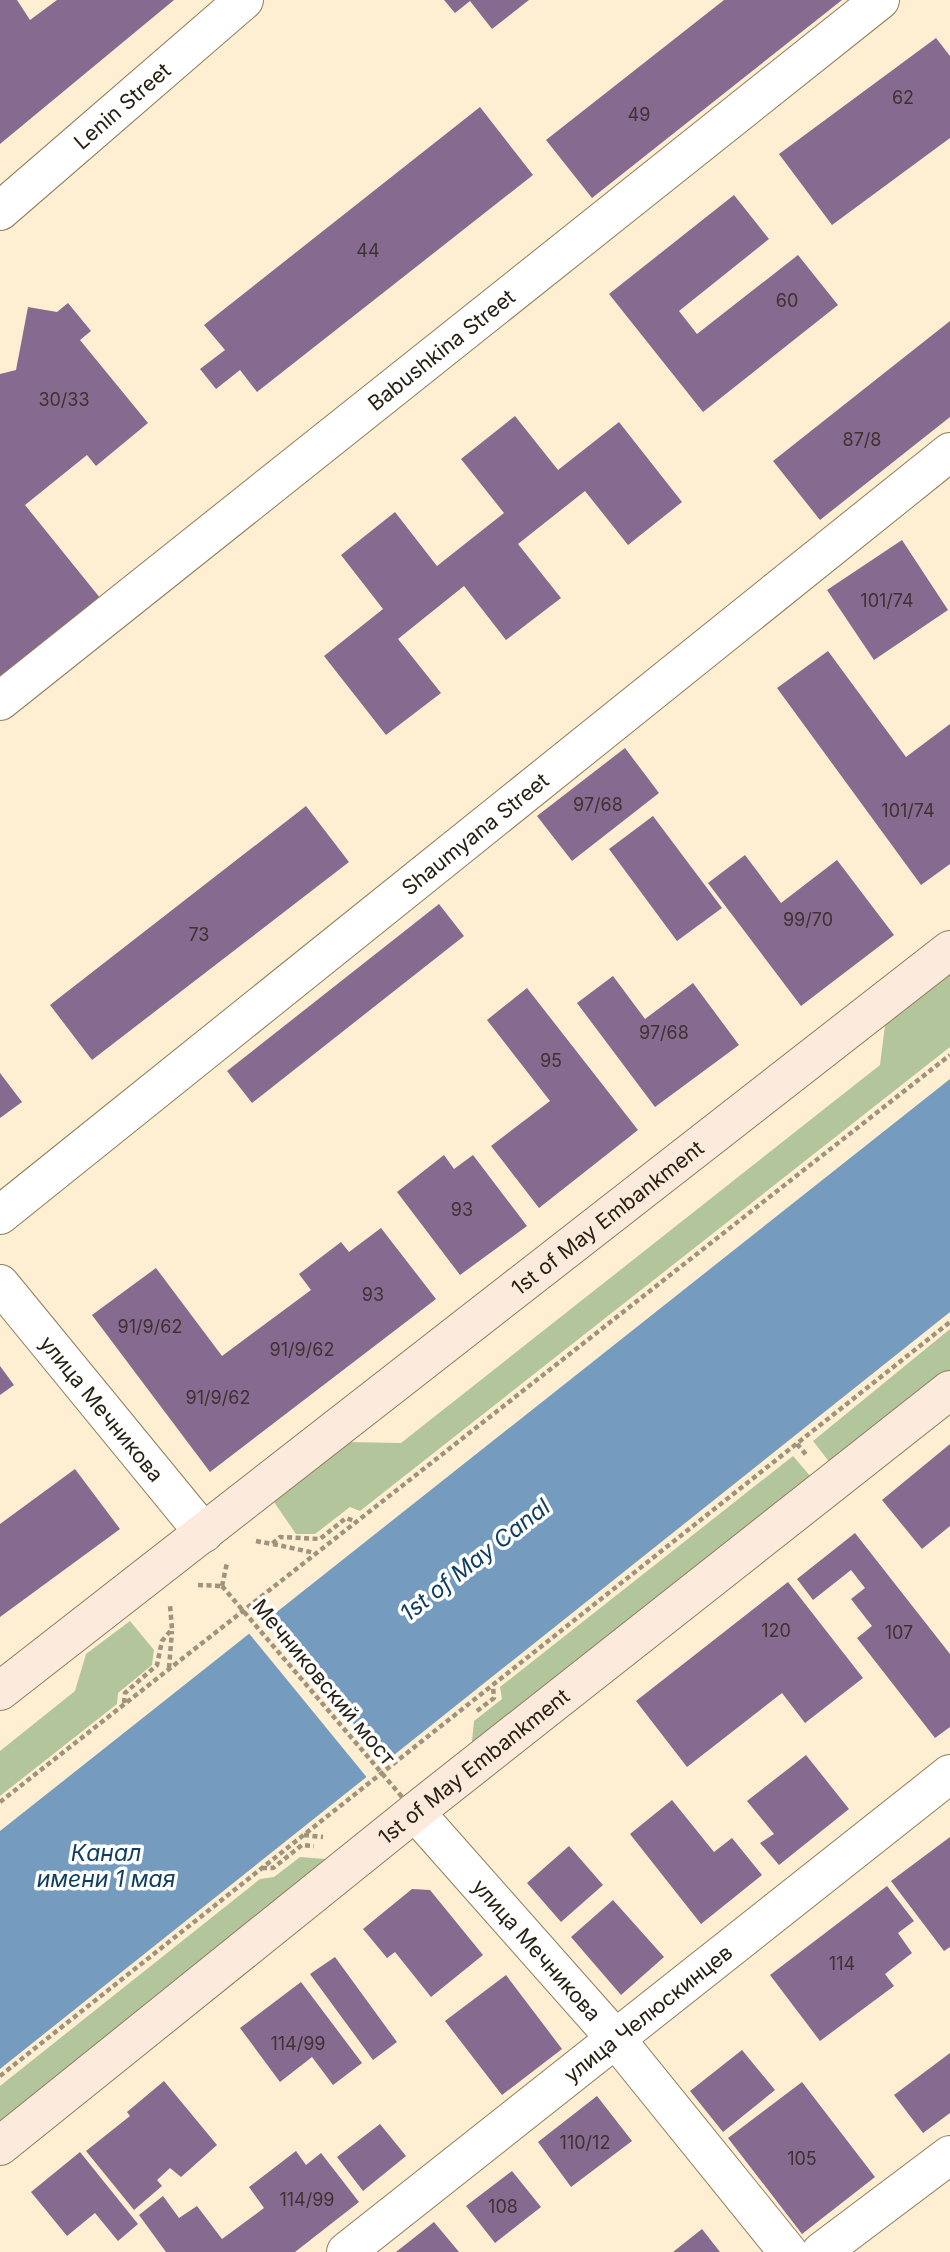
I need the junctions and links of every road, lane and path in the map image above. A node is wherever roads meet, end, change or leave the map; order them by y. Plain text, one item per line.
1 (244, 0) edge
2 (880, 0) edge
3 (0, 211) edge
4 (950, 452) edge
5 (0, 701) edge
6 (950, 950) edge
7 (950, 1055) edge
8 (0, 1215) edge
9 (0, 1284) edge
10 (950, 1322) edge
11 (950, 1390) edge
12 (356, 1521) junction
13 (204, 1533) junction
14 (250, 1540) dead end
15 (272, 1544) junction
16 (316, 1553) junction
17 (214, 1576) dead end
18 (195, 1585) dead end
19 (222, 1586) junction
20 (169, 1596) dead end
21 (172, 1629) junction
22 (169, 1669) junction
23 (0, 1691) edge
24 (124, 1705) junction
25 (450, 1720) junction
26 (449, 1732) dead end
27 (950, 1774) edge
28 (0, 1802) edge
29 (409, 1805) junction
30 (303, 1835) junction
31 (330, 1838) dead end
32 (615, 2038) junction
33 (0, 2076) edge
34 (0, 2146) edge
35 (950, 2155) edge
36 (346, 2252) edge
37 (788, 2252) edge
38 (821, 2252) edge

1 - 3 street, Lenin Street
2 - 5 street, Babushkina Street
4 - 8 street, Shaumyana Street
6 - 13 main road, 1st of May Embankment
7 - 12 path
9 - 13 street, улица Мечникова
10 - 25 path
11 - 29 main road, 1st of May Embankment
12 - 15 path
12 - 16 path
13 - 23 main road, 1st of May Embankment
14 - 15 path
15 - 16 path
16 - 22 path
17 - 19 path, Мечниковский мост
18 - 19 path
19 - 29 path, Мечниковский мост, bridge
20 - 21 path
21 - 22 path
21 - 24 path
22 - 24 path
24 - 28 path
25 - 26 path
25 - 30 path
27 - 32 street, улица Челюскинцев
29 - 32 street, улица Мечникова
29 - 34 main road, 1st of May Embankment
30 - 31 path
30 - 33 path
32 - 36 street, улица Челюскинцев
32 - 37 street, улица Мечникова
35 - 38 street

